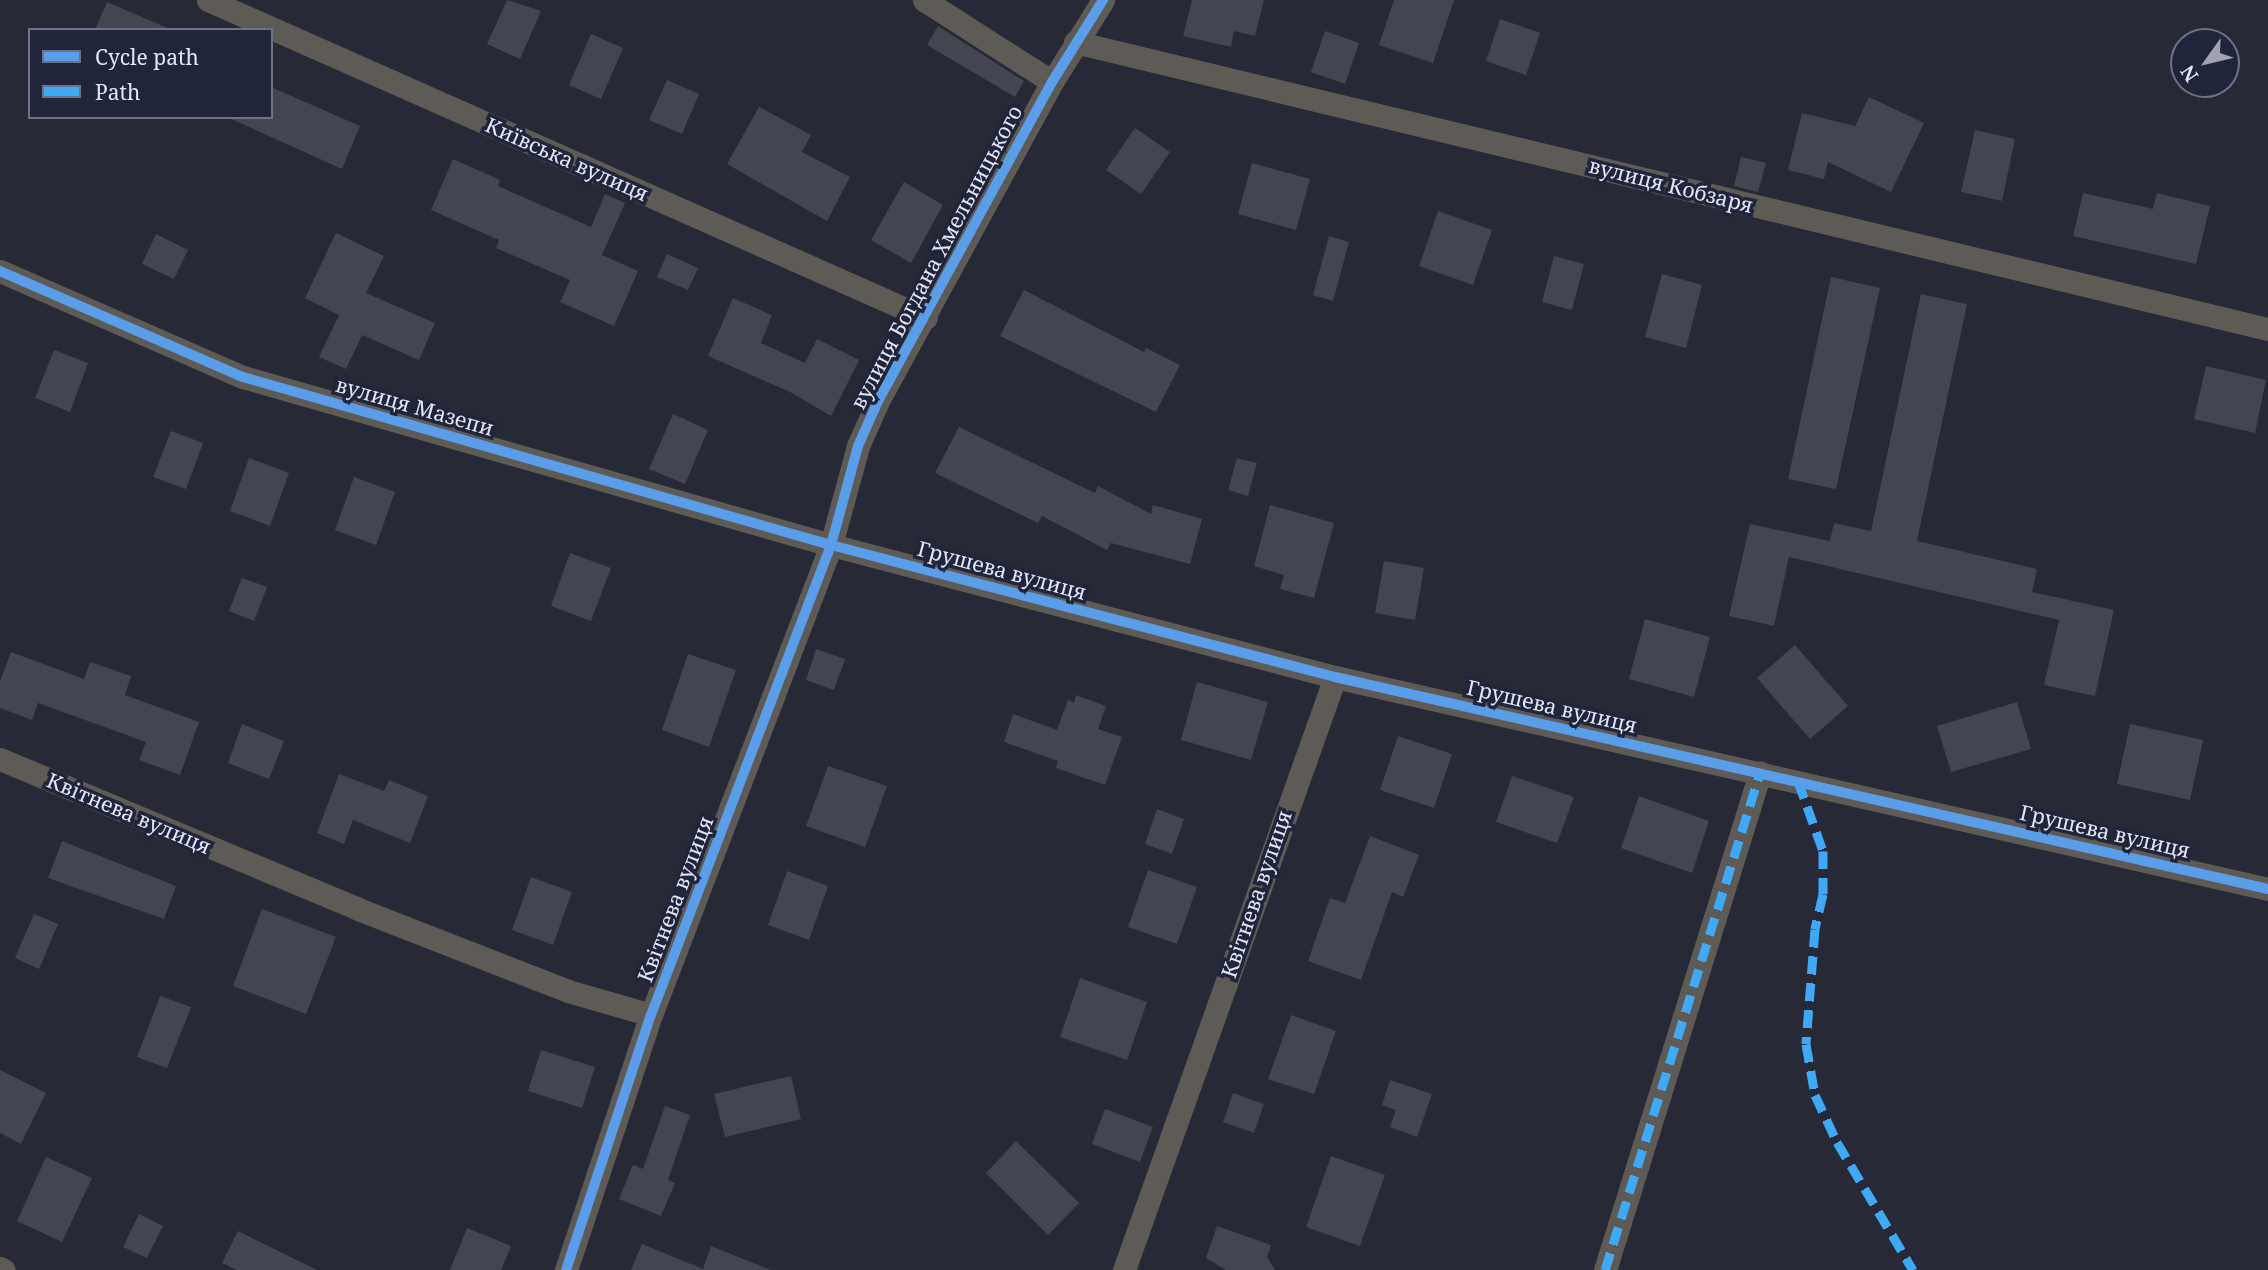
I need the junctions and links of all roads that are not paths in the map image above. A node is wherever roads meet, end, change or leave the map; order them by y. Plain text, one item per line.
1 (208, 0) edge
2 (924, 0) edge
3 (1103, 0) edge
4 (271, 28) edge
5 (273, 29) edge
6 (1074, 42) junction
7 (1052, 82) junction
8 (0, 271) edge
9 (926, 318) junction
10 (2268, 329) edge
11 (831, 545) junction
12 (1335, 677) junction
13 (0, 759) edge
14 (1760, 773) junction
15 (2268, 888) edge
16 (651, 1016) junction
17 (566, 1270) edge
18 (1124, 1270) edge
19 (1605, 1270) edge

1 - 4 street, Київська вулиця
2 - 7 street
3 - 6 street, вулиця Богдана Хмельницького
5 - 9 street, Київська вулиця
6 - 7 street, вулиця Богдана Хмельницького
6 - 10 street, вулиця Кобзаря
7 - 9 street, вулиця Богдана Хмельницького
8 - 11 street, вулиця Мазепи
9 - 11 street, вулиця Богдана Хмельницького
11 - 12 street, Грушева вулиця
11 - 16 street, Квітнева вулиця
12 - 14 street, Грушева вулиця
12 - 18 street, Квітнева вулиця
13 - 16 street, Квітнева вулиця
14 - 15 street, Грушева вулиця
14 - 19 street
16 - 17 street, Квітнева вулиця

